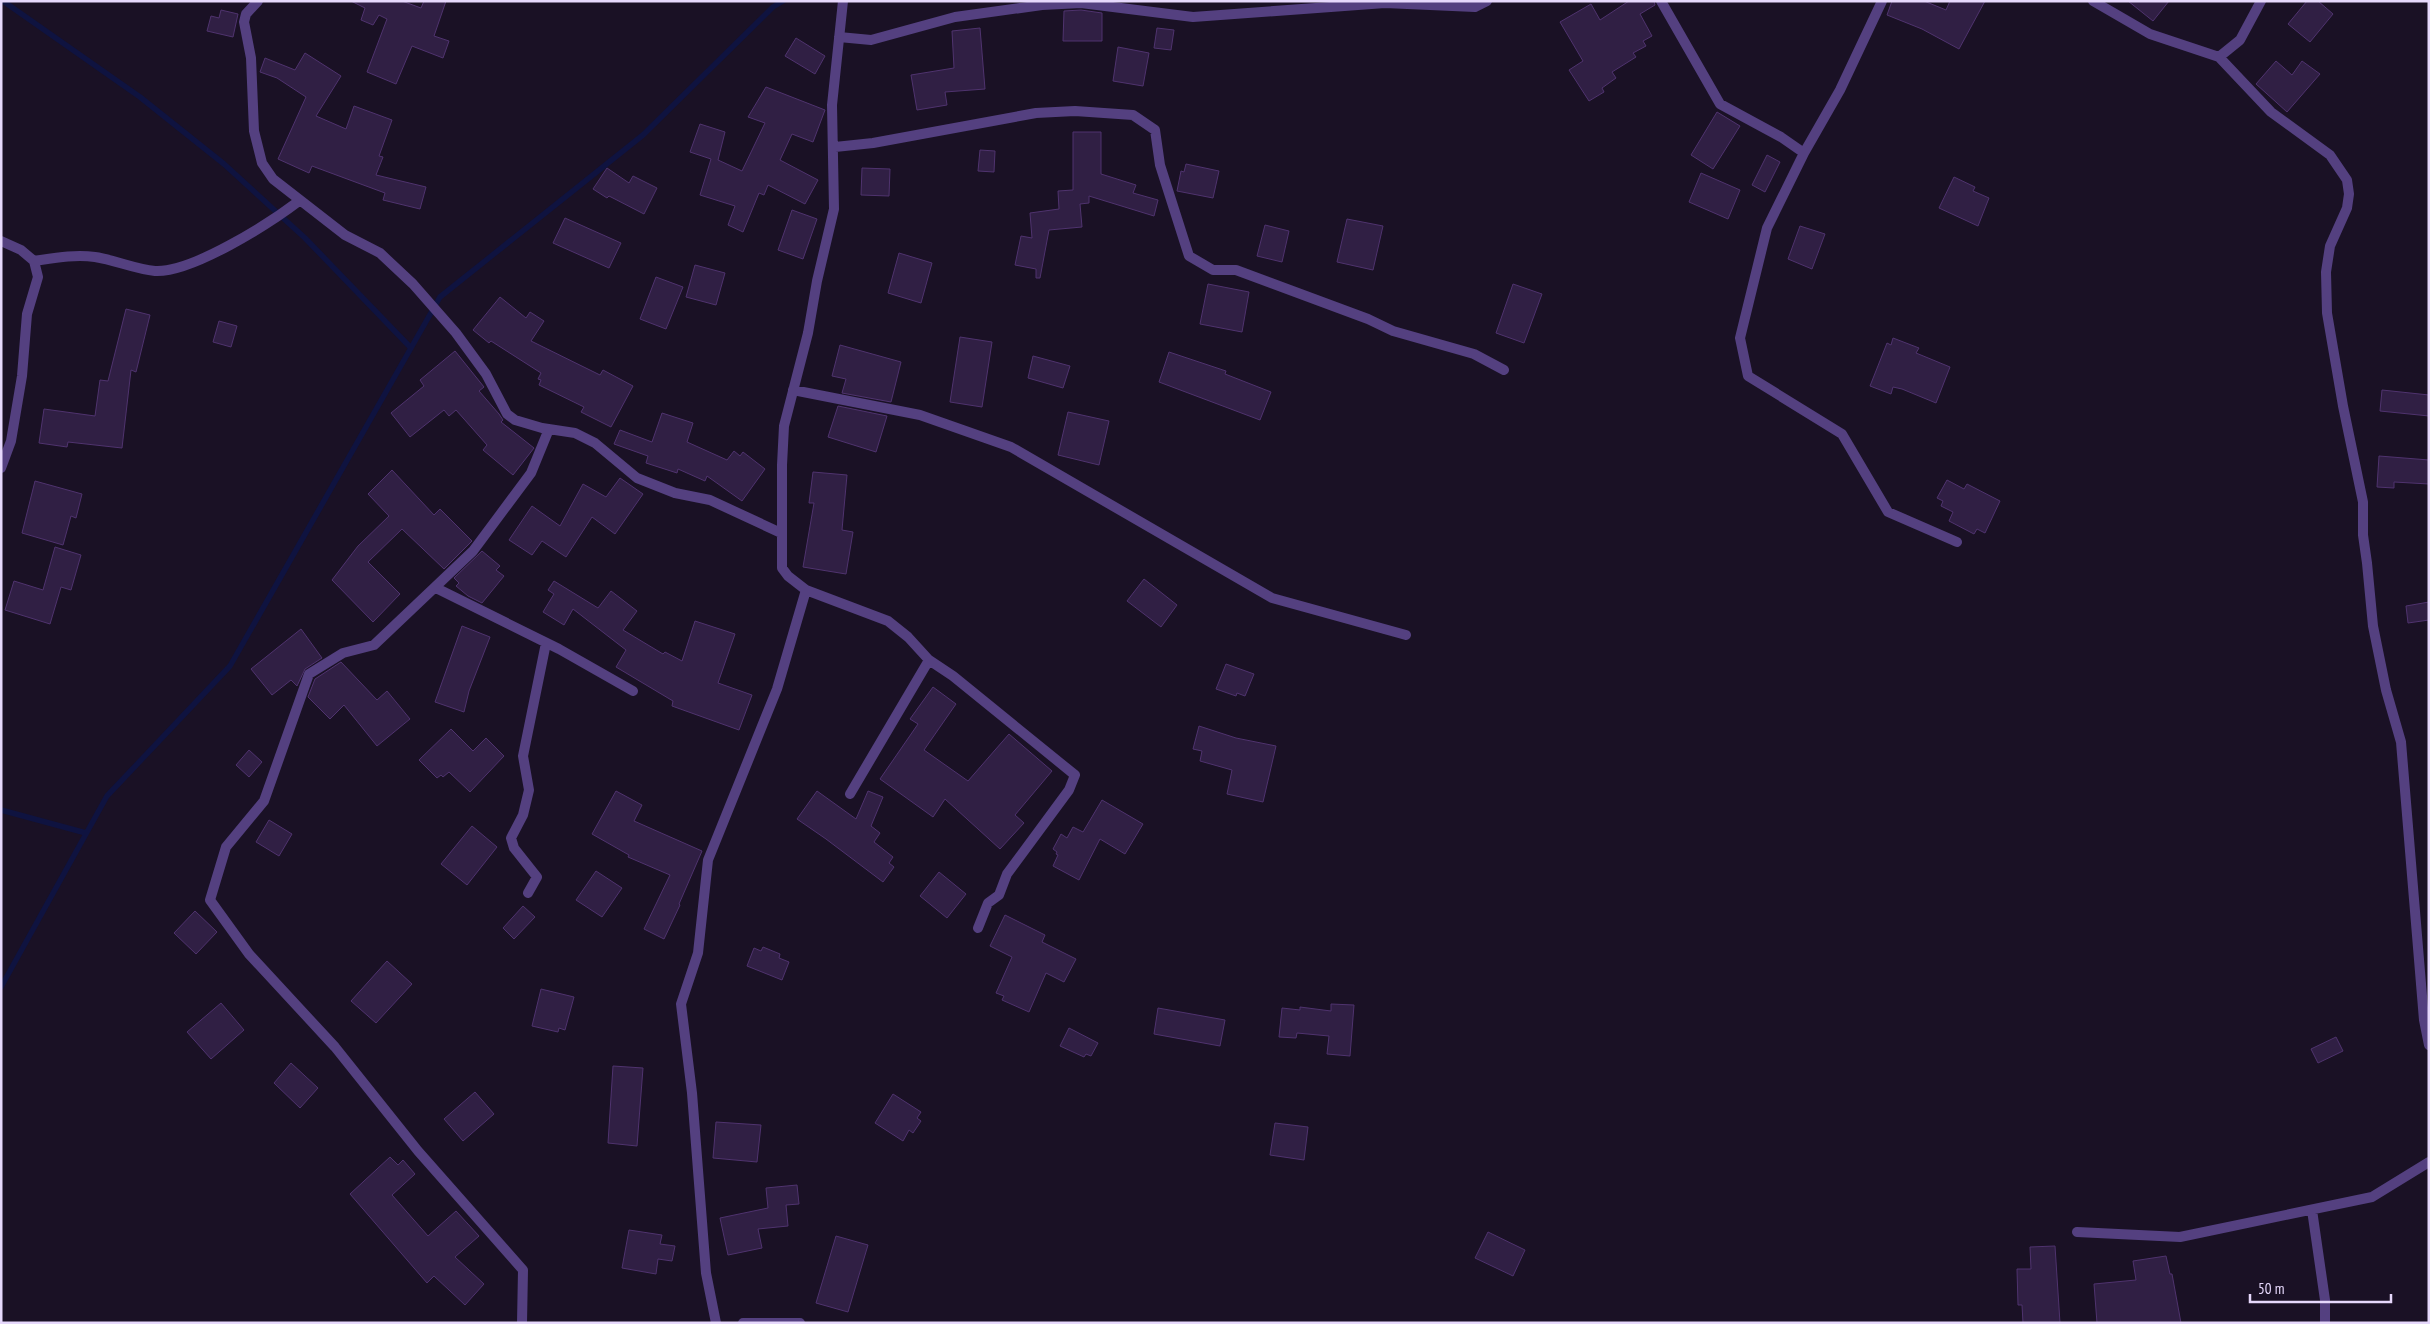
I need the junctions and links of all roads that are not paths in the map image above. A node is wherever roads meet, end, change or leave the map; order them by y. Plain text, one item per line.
1 (258, 1) edge
2 (843, 1) edge
3 (1487, 1) edge
4 (1661, 1) edge
5 (1882, 1) edge
6 (2093, 1) edge
7 (2261, 1) edge
8 (839, 36) junction
9 (2219, 57) junction
10 (835, 147) junction
11 (1804, 153) junction
12 (298, 200) junction
13 (1, 240) edge
14 (34, 261) junction
15 (1504, 370) dead end
16 (794, 390) junction
17 (549, 429) junction
18 (1, 468) edge
19 (781, 533) junction
20 (1957, 542) dead end
21 (436, 588) junction
22 (806, 590) junction
23 (1406, 635) dead end
24 (546, 642) junction
25 (929, 660) junction
26 (633, 691) dead end
27 (850, 794) dead end
28 (528, 892) dead end
29 (978, 928) dead end
30 (2429, 1045) edge
31 (2429, 1162) edge
32 (2312, 1210) junction
33 (2077, 1232) dead end
34 (522, 1323) edge
35 (716, 1323) edge
36 (743, 1323) edge
37 (800, 1323) edge
38 (2325, 1323) edge

1 - 12 street
2 - 8 street
3 - 8 street
4 - 11 street
5 - 11 street
6 - 9 street
7 - 9 street
8 - 10 street
9 - 30 street
10 - 15 street
10 - 16 street
11 - 20 street
12 - 14 street
12 - 17 street
13 - 14 street
14 - 18 street
16 - 19 street
16 - 23 street
17 - 19 street
17 - 21 street
19 - 22 street
21 - 24 street
21 - 34 street
22 - 25 street
22 - 35 street
24 - 26 street
24 - 28 street
25 - 27 street
25 - 29 street
31 - 32 street
32 - 33 street
32 - 38 street
36 - 37 street

